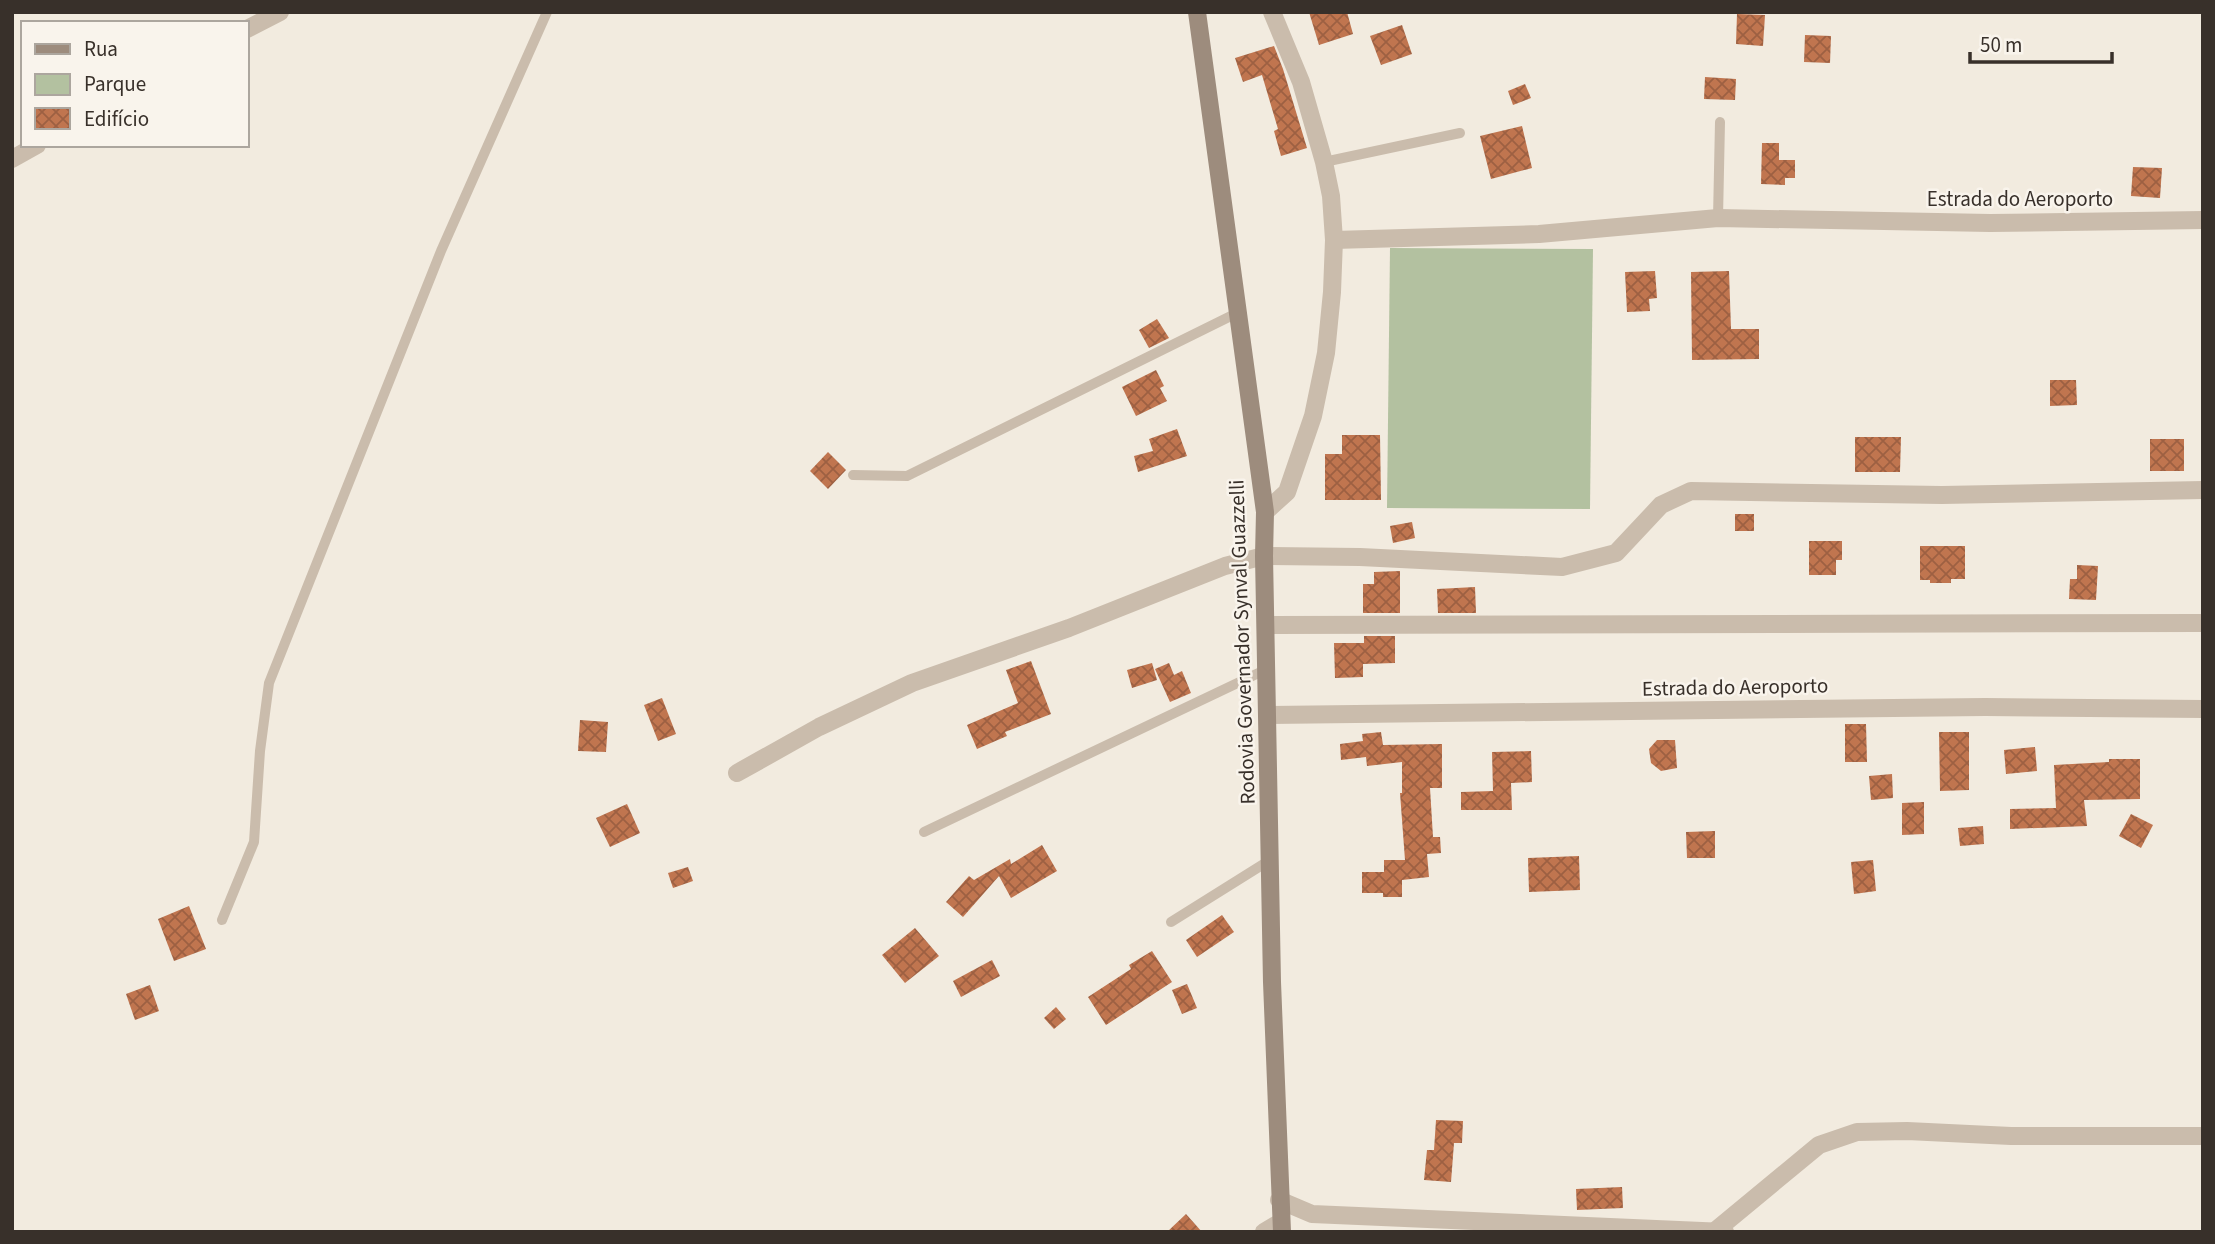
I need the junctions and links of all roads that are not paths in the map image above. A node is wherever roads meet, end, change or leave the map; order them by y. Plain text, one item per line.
1 (280, 12) edge
2 (547, 12) edge
3 (1197, 12) edge
4 (1272, 12) edge
5 (248, 29) edge
6 (1720, 122) dead end
7 (1461, 133) dead end
8 (33, 147) edge
9 (12, 159) edge
10 (1324, 162) junction
11 (1718, 218) junction
12 (2203, 220) edge
13 (1334, 240) junction
14 (1239, 312) junction
15 (853, 475) dead end
16 (2203, 490) edge
17 (1265, 512) junction
18 (1264, 556) junction
19 (2203, 623) edge
20 (1266, 625) junction
21 (1267, 669) junction
22 (2203, 709) edge
23 (1268, 715) junction
24 (737, 773) dead end
25 (924, 832) dead end
26 (1270, 860) junction
27 (222, 920) dead end
28 (1171, 922) dead end
29 (2203, 1136) edge
30 (1279, 1200) junction
31 (1281, 1227) edge
32 (1715, 1231) edge
33 (1264, 1232) edge
34 (1728, 1232) edge

1 - 5 street
2 - 27 lane
3 - 14 main road, Rodovia Governador Synval Guazzelli
4 - 10 street
6 - 11 lane
7 - 10 lane
8 - 9 street
10 - 13 street
11 - 12 street, Estrada do Aeroporto
11 - 13 street, Estrada do Aeroporto
13 - 17 street
14 - 15 lane
14 - 17 main road, Rodovia Governador Synval Guazzelli
16 - 18 street
17 - 18 main road, Rodovia Governador Synval Guazzelli
18 - 20 main road, Rodovia Governador Synval Guazzelli
18 - 24 street
19 - 20 street
20 - 21 main road, Rodovia Governador Synval Guazzelli
21 - 23 main road, Rodovia Governador Synval Guazzelli
21 - 25 lane
22 - 23 street, Estrada do Aeroporto
23 - 26 main road, Rodovia Governador Synval Guazzelli
26 - 28 lane
26 - 30 main road, Rodovia Governador Synval Guazzelli
29 - 32 street
30 - 31 main road, Rodovia Governador Synval Guazzelli
30 - 32 street
31 - 33 street
32 - 34 street

